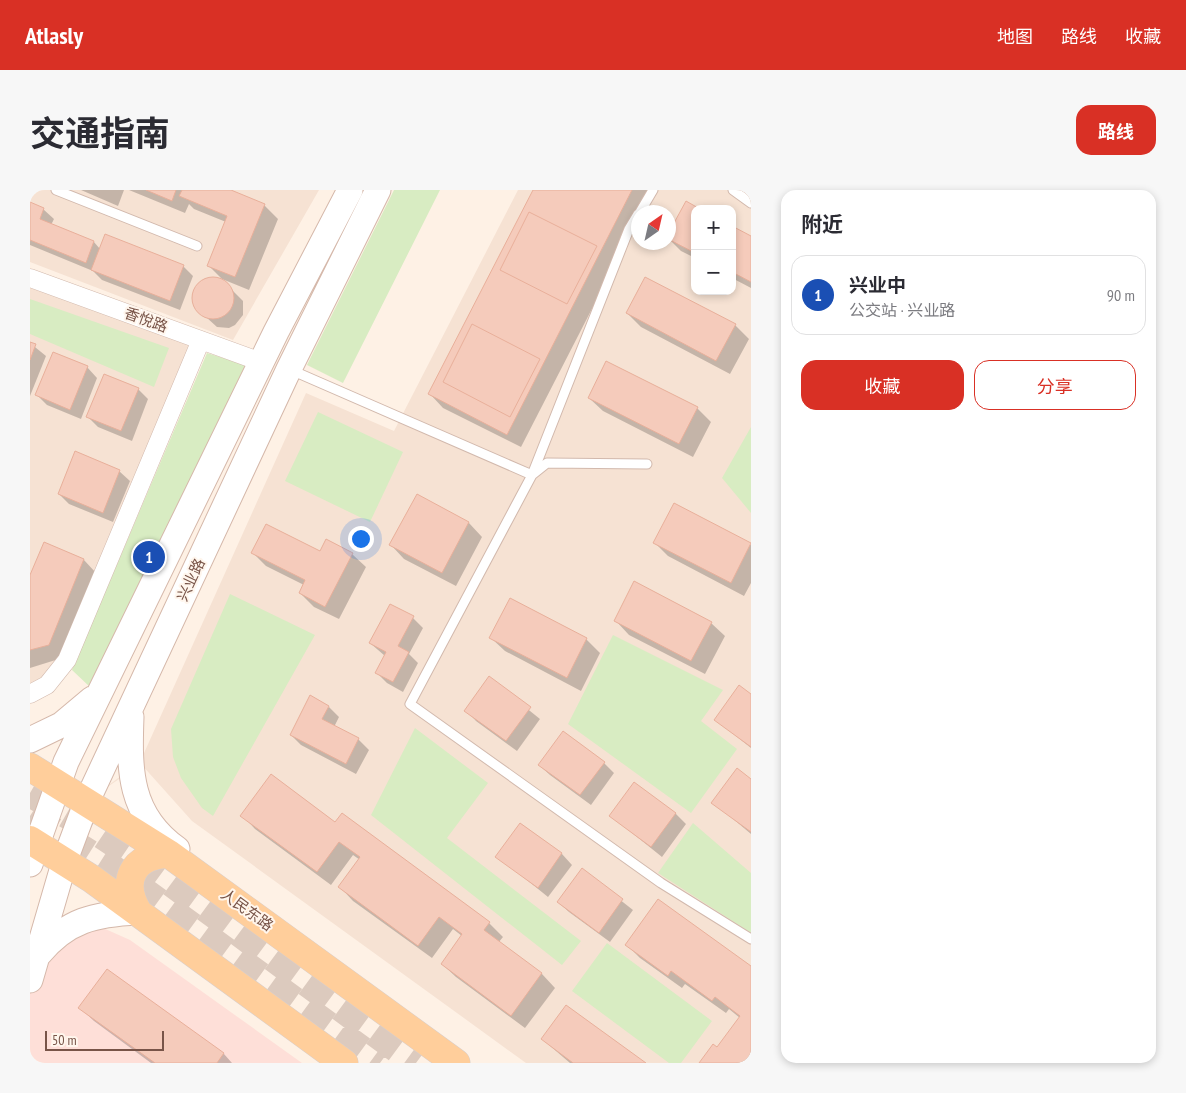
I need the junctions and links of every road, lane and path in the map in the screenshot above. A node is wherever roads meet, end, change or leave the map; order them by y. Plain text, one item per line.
1 (56, 190) edge
2 (350, 190) edge
3 (378, 190) edge
4 (654, 190) edge
5 (733, 190) edge
6 (751, 203) edge
7 (644, 205) edge
8 (631, 226) edge
9 (197, 246) dead end
10 (30, 278) edge
11 (201, 340) junction
12 (261, 362) junction
13 (289, 369) junction
14 (647, 464) dead end
15 (532, 475) junction
16 (101, 690) junction
17 (30, 694) edge
18 (132, 705) junction
19 (30, 740) edge
20 (30, 767) edge
21 (57, 783) junction
22 (87, 801) junction
23 (32, 849) edge
24 (169, 854) junction
25 (65, 860) junction
26 (248, 910) junction
27 (138, 912) junction
28 (751, 939) edge
29 (37, 956) junction
30 (30, 980) edge
31 (344, 1063) edge
32 (456, 1063) edge

1 - 9 lane
2 - 12 main road
3 - 13 main road, 兴业路
4 - 7 lane
5 - 6 lane
8 - 15 lane
10 - 11 street, 香悅路
11 - 12 street, 香悅路
11 - 17 street
12 - 16 main road
13 - 15 lane
13 - 18 main road, 兴业路
14 - 15 lane
15 - 28 lane
16 - 19 main road
16 - 21 main road
18 - 22 main road, 兴业路
18 - 26 main road
20 - 21 main road, 人民东路
21 - 22 main road, 人民东路
21 - 23 main road
22 - 24 main road, 人民东路
22 - 25 main road, 兴业路
23 - 25 main road
24 - 26 main road, 人民东路
24 - 27 main road
25 - 27 main road
25 - 29 main road, 兴业路
26 - 32 main road, 人民东路
27 - 29 main road
27 - 31 main road
29 - 30 main road, 兴业路

